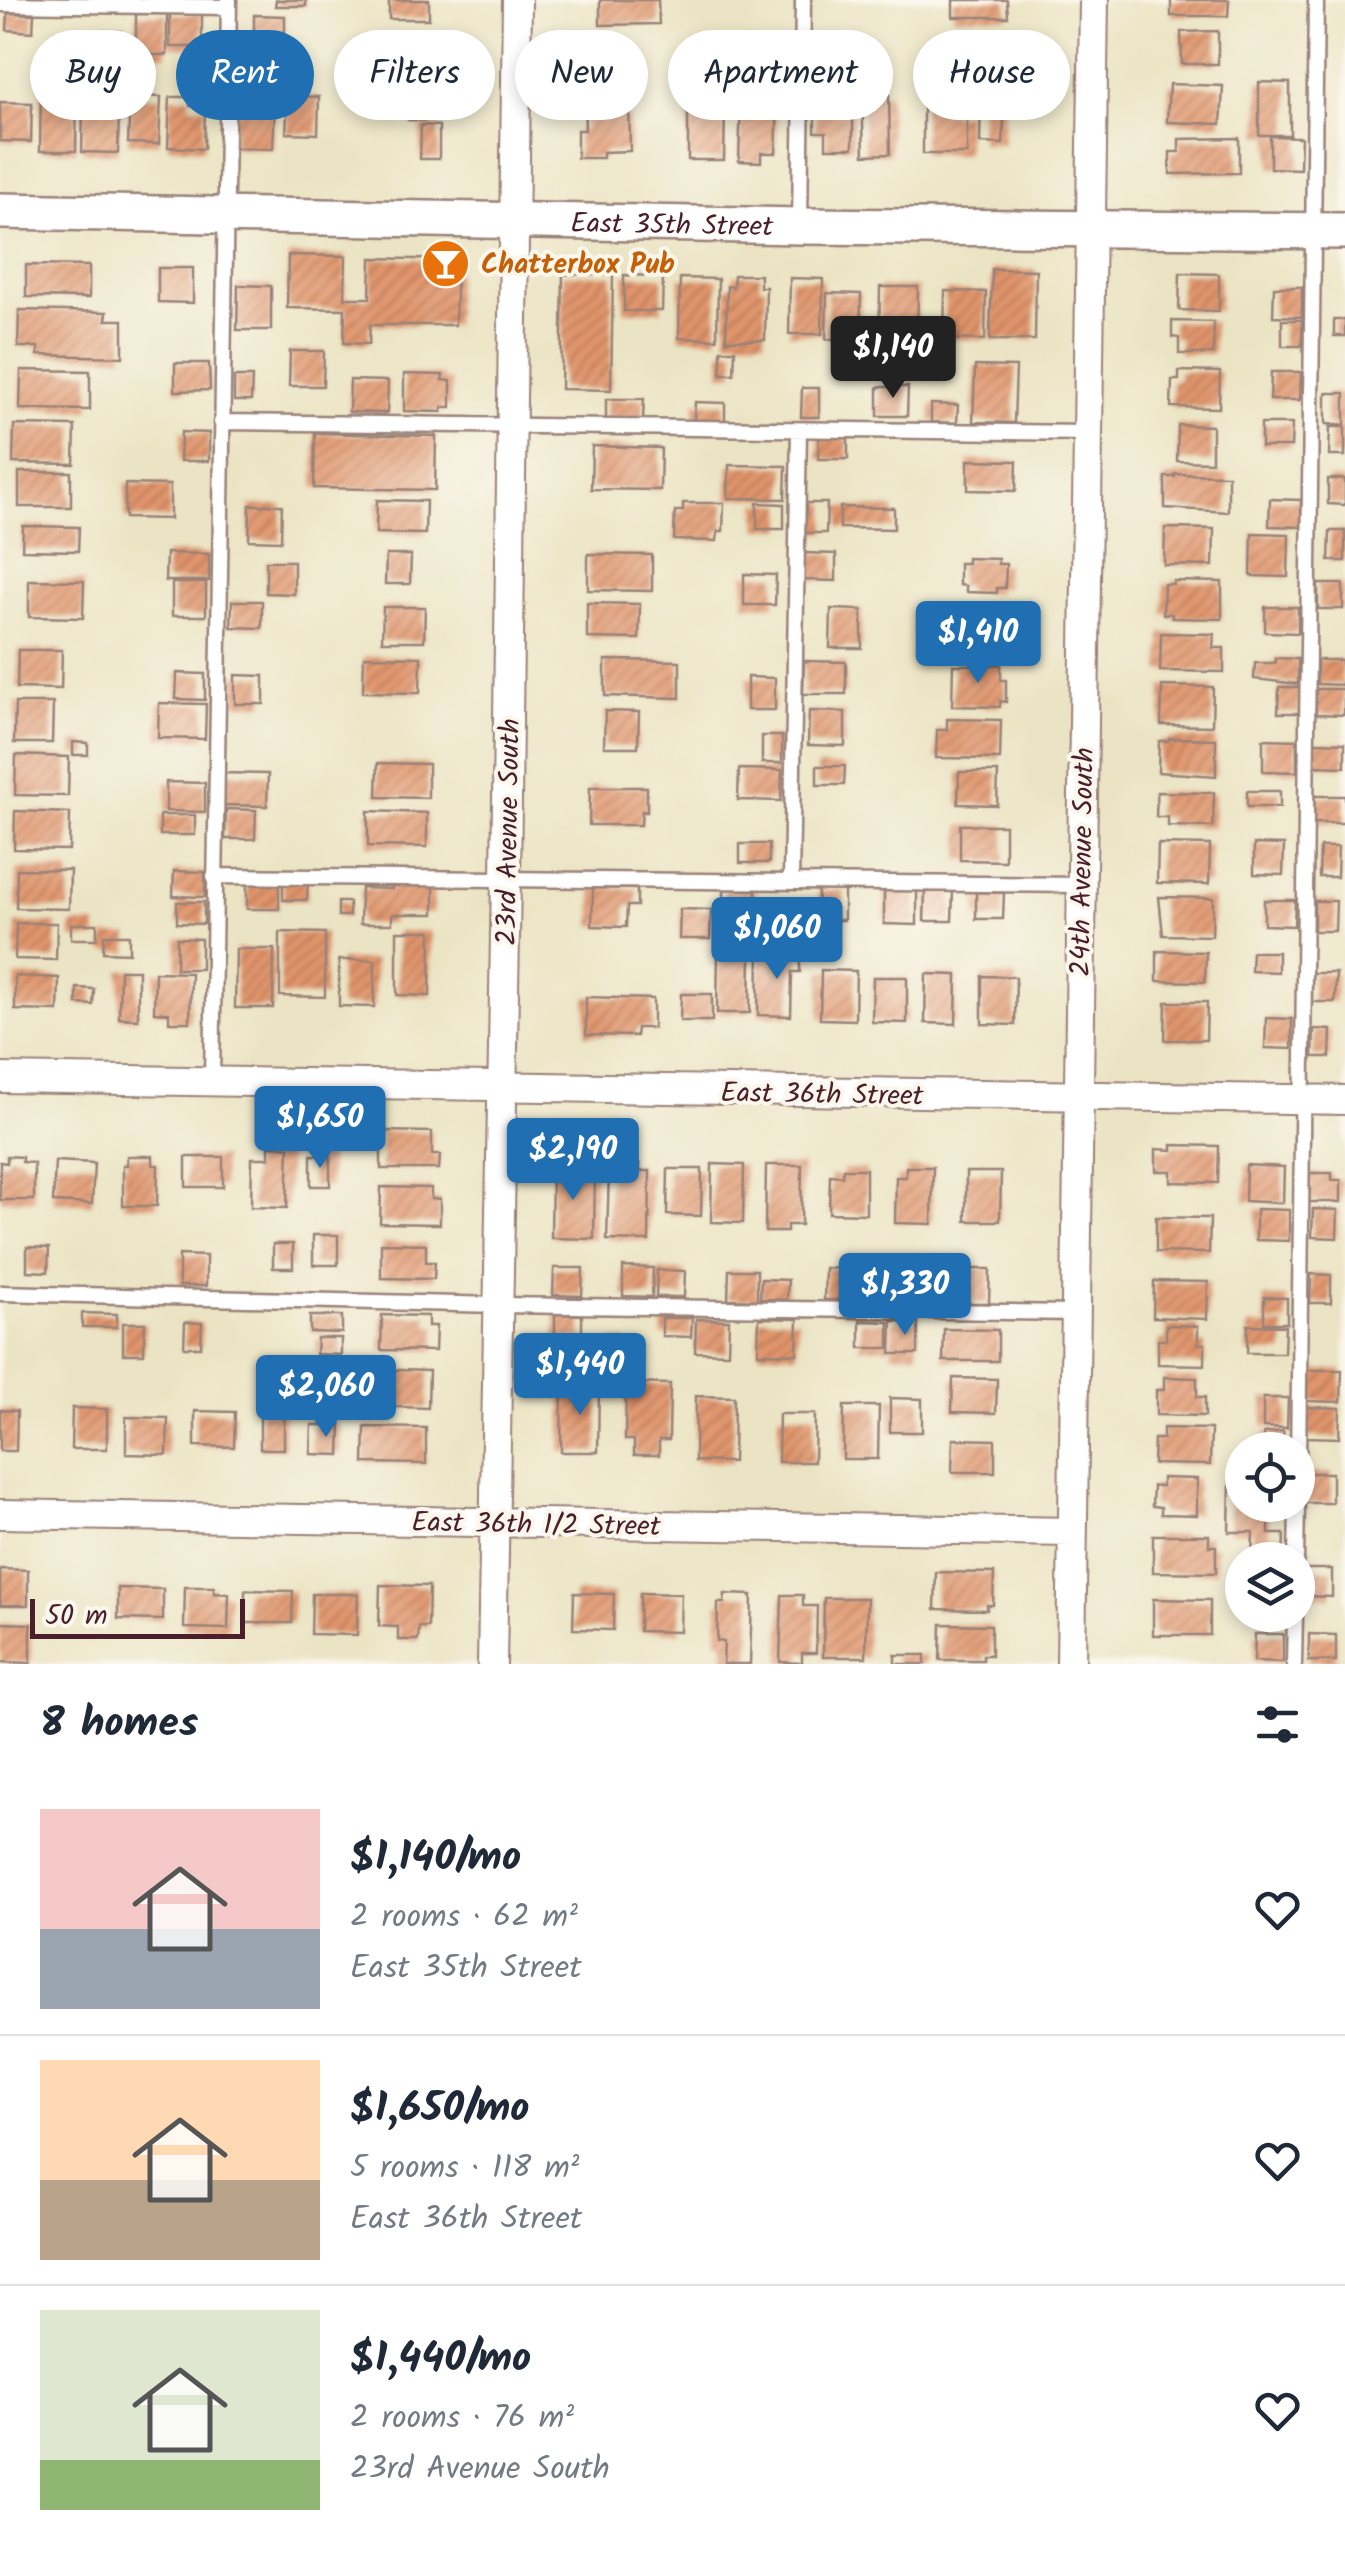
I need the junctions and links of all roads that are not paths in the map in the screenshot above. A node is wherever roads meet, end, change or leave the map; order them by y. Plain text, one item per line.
1 (516, 0) edge
2 (803, 0) edge
3 (1094, 0) edge
4 (1316, 0) edge
5 (229, 3) edge
6 (0, 4) edge
7 (0, 211) edge
8 (225, 216) junction
9 (514, 220) junction
10 (800, 226) junction
11 (1092, 228) junction
12 (1329, 231) edge
13 (221, 422) junction
14 (511, 426) junction
15 (798, 430) junction
16 (1088, 433) junction
17 (214, 876) junction
18 (506, 879) junction
19 (790, 882) junction
20 (1081, 886) junction
21 (0, 1078) edge
22 (212, 1082) junction
23 (503, 1088) junction
24 (1078, 1096) junction
25 (1304, 1099) junction
26 (1345, 1100) edge
27 (0, 1293) edge
28 (499, 1305) junction
29 (1075, 1313) junction
30 (1298, 1432) edge
31 (0, 1514) edge
32 (492, 1522) junction
33 (1072, 1532) junction
34 (1295, 1632) edge
35 (492, 1664) edge
36 (1071, 1664) edge
37 (1294, 1664) edge

1 - 9 street, 23rd Avenue South
2 - 10 lane
3 - 11 street, 24th Avenue South
4 - 12 lane
5 - 6 lane
5 - 8 lane
7 - 8 street, East 35th Street
8 - 9 street, East 35th Street
8 - 13 lane
9 - 10 street, East 35th Street
9 - 14 street, 23rd Avenue South
10 - 11 street, East 35th Street
11 - 12 street, East 35th Street
11 - 16 street, 24th Avenue South
12 - 25 lane
13 - 14 lane
13 - 17 lane
14 - 15 lane
14 - 18 street, 23rd Avenue South
15 - 16 lane
15 - 19 lane
16 - 20 street, 24th Avenue South
17 - 18 lane
17 - 22 lane
18 - 19 lane
18 - 23 street, 23rd Avenue South
19 - 20 lane
20 - 24 street, 24th Avenue South
21 - 22 street, East 36th Street
22 - 23 street, East 36th Street
23 - 24 street, East 36th Street
23 - 28 street, 23rd Avenue South
24 - 25 street, East 36th Street
24 - 29 street, 24th Avenue South
25 - 26 street, East 36th Street
25 - 30 lane
27 - 28 lane
28 - 29 lane
28 - 32 street, 23rd Avenue South
29 - 33 street, 24th Avenue South
31 - 32 street, East 36th 1/2 Street
32 - 33 street, East 36th 1/2 Street
32 - 35 street, 23rd Avenue South
33 - 36 street, 24th Avenue South
34 - 37 lane

